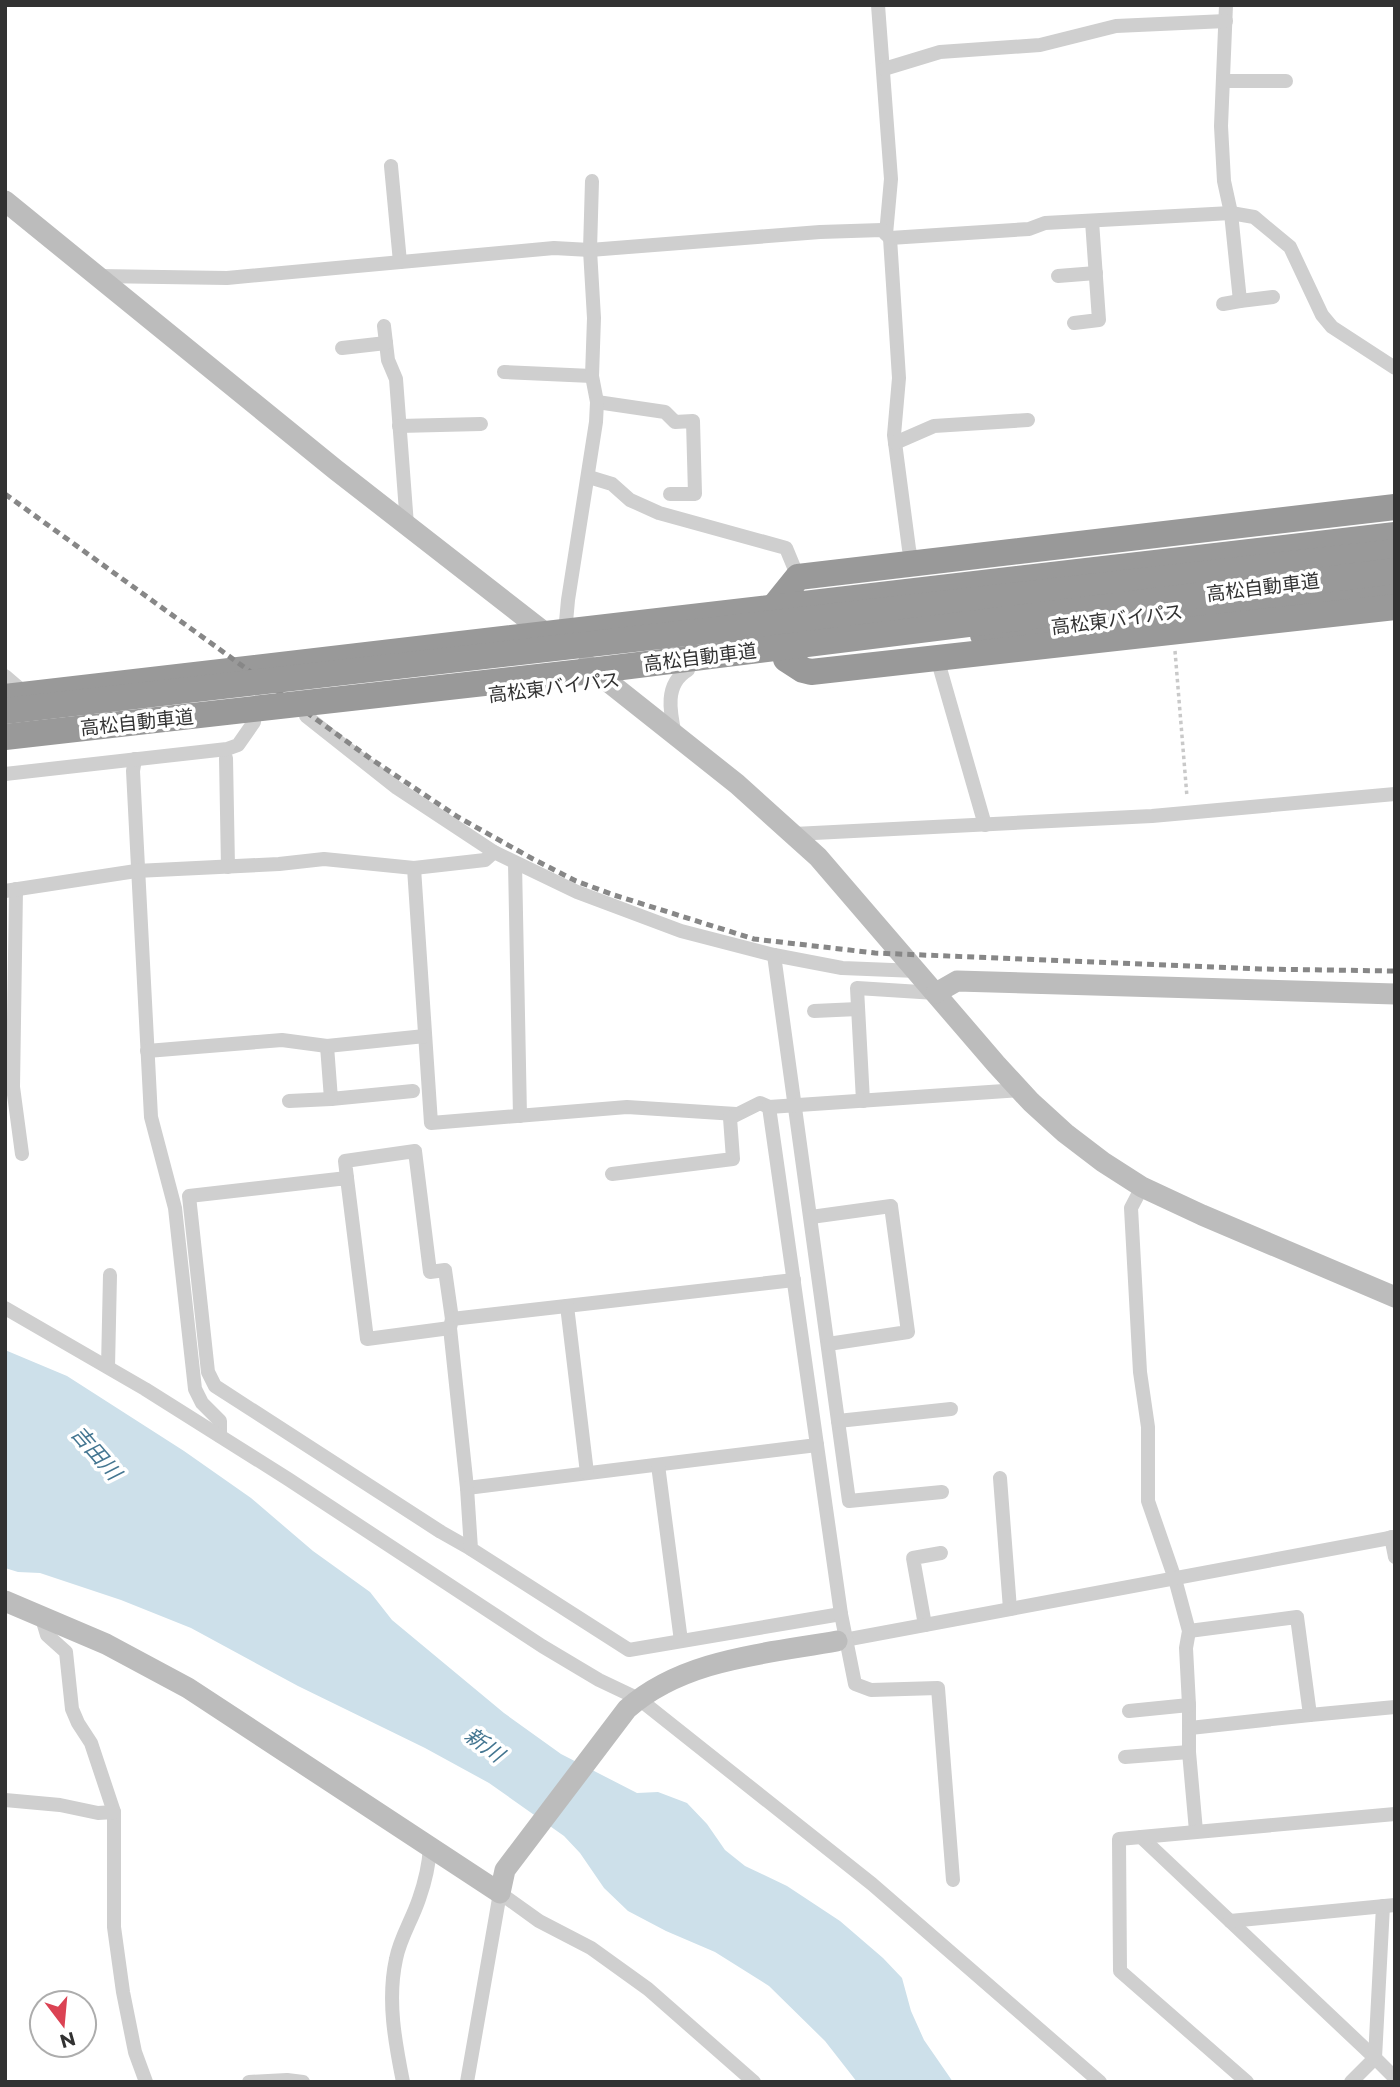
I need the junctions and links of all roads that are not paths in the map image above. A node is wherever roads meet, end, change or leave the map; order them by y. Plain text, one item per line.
1 (878, 5) edge
2 (1226, 5) edge
3 (1226, 22) junction
4 (884, 69) junction
5 (1223, 81) junction
6 (1286, 81) dead end
7 (391, 166) dead end
8 (592, 181) dead end
9 (5, 201) edge
10 (1231, 213) junction
11 (1092, 221) junction
12 (888, 236) junction
13 (590, 250) junction
14 (400, 262) junction
15 (1096, 273) junction
16 (97, 276) junction
17 (1058, 276) dead end
18 (1273, 298) dead end
19 (1240, 301) junction
20 (1223, 304) dead end
21 (1074, 323) dead end
22 (384, 326) dead end
23 (386, 343) junction
24 (342, 348) dead end
25 (1395, 368) edge
26 (504, 372) dead end
27 (592, 376) junction
28 (597, 402) junction
29 (1028, 420) dead end
30 (481, 424) dead end
31 (399, 426) junction
32 (895, 443) junction
33 (589, 477) junction
34 (670, 494) dead end
35 (1395, 507) edge
36 (407, 525) junction
37 (1395, 536) edge
38 (1109, 540) junction
39 (1395, 552) edge
40 (913, 564) junction
41 (1112, 569) junction
42 (1395, 571) edge
43 (798, 577) junction
44 (1395, 586) edge
45 (1395, 607) edge
46 (773, 608) junction
47 (557, 634) junction
48 (937, 658) junction
49 (786, 659) junction
50 (688, 670) junction
51 (5, 676) edge
52 (606, 681) junction
53 (16, 696) edge
54 (5, 710) edge
55 (306, 716) junction
56 (254, 722) junction
57 (675, 735) junction
58 (5, 737) edge
59 (5, 750) edge
60 (226, 758) dead end
61 (135, 759) junction
62 (5, 774) edge
63 (1395, 794) edge
64 (985, 825) junction
65 (794, 834) junction
66 (494, 852) junction
67 (515, 863) junction
68 (228, 867) junction
69 (414, 868) junction
70 (136, 871) junction
71 (10, 890) edge
72 (774, 955) junction
73 (916, 971) junction
74 (936, 993) junction
75 (1395, 994) edge
76 (858, 1009) junction
77 (814, 1011) dead end
78 (425, 1036) junction
79 (327, 1046) junction
80 (147, 1051) junction
81 (1020, 1090) junction
82 (413, 1091) dead end
83 (331, 1099) junction
84 (289, 1101) dead end
85 (863, 1101) junction
86 (795, 1105) junction
87 (769, 1107) junction
88 (736, 1114) junction
89 (520, 1116) junction
90 (22, 1154) dead end
91 (612, 1174) dead end
92 (347, 1178) junction
93 (1142, 1187) junction
94 (810, 1217) junction
95 (110, 1275) dead end
96 (794, 1280) junction
97 (1395, 1297) edge
98 (567, 1306) junction
99 (5, 1308) edge
100 (451, 1323) junction
101 (828, 1344) junction
102 (108, 1367) junction
103 (951, 1409) dead end
104 (838, 1421) junction
105 (220, 1436) junction
106 (817, 1445) junction
107 (658, 1465) junction
108 (587, 1473) junction
109 (1000, 1478) dead end
110 (467, 1488) junction
111 (942, 1492) dead end
112 (1393, 1537) edge
113 (471, 1549) junction
114 (941, 1553) dead end
115 (1395, 1557) edge
116 (1175, 1579) junction
117 (5, 1601) edge
118 (1010, 1609) junction
119 (841, 1614) junction
120 (41, 1615) junction
121 (925, 1625) junction
122 (1189, 1631) junction
123 (841, 1640) junction
124 (681, 1641) junction
125 (633, 1704) junction
126 (1189, 1705) junction
127 (1395, 1707) edge
128 (1129, 1711) dead end
129 (1310, 1715) junction
130 (1190, 1728) junction
131 (1189, 1752) junction
132 (1125, 1757) dead end
133 (5, 1800) edge
134 (114, 1812) junction
135 (1395, 1814) edge
136 (1196, 1831) junction
137 (1141, 1837) junction
138 (430, 1847) junction
139 (953, 1880) dead end
140 (500, 1893) junction
141 (1389, 1906) edge
142 (1230, 1921) junction
143 (1375, 2059) junction
144 (1395, 2077) edge
145 (146, 2082) edge
146 (249, 2082) edge
147 (303, 2082) edge
148 (403, 2082) edge
149 (467, 2082) edge
150 (472, 2082) edge
151 (754, 2082) edge
152 (1100, 2082) edge
153 (1247, 2082) edge
154 (1351, 2082) edge

1 - 4 street
2 - 3 street
3 - 4 street
3 - 5 street
4 - 12 street
5 - 6 street
5 - 10 street
7 - 14 street
8 - 13 street
9 - 16 street
10 - 11 street
10 - 19 street
10 - 25 street
11 - 12 street
11 - 15 street
12 - 13 street
12 - 32 street
13 - 14 street
13 - 27 street
14 - 16 street
15 - 17 street
15 - 21 street
16 - 36 street
18 - 19 street
19 - 20 street
22 - 23 street
23 - 24 street
23 - 31 street
26 - 27 street
27 - 28 street
28 - 33 street
28 - 34 street
29 - 32 street
30 - 31 street
31 - 36 street
32 - 40 street
33 - 43 street
33 - 47 street
35 - 38 highway
36 - 47 street
37 - 41 highway
38 - 40 highway
38 - 41 highway
39 - 54 highway, 高松自動車道, bridge
40 - 43 highway
41 - 46 highway
42 - 58 highway, 高松自動車道, bridge
43 - 46 highway
44 - 49 highway, 高松東バイパス
45 - 48 highway
46 - 47 highway
47 - 52 street
47 - 53 highway
48 - 49 highway
48 - 64 street
49 - 50 highway, 高松東バイパス
50 - 52 highway, 高松東バイパス
50 - 57 street
51 - 53 street
52 - 55 highway, 高松東バイパス
52 - 57 street
55 - 56 highway, 高松東バイパス
55 - 66 street
56 - 59 highway, 高松東バイパス
56 - 61 street
57 - 65 street
60 - 68 street
61 - 62 street
61 - 70 street
63 - 64 street
64 - 65 street
65 - 73 street
66 - 67 street
66 - 69 street
67 - 72 street
67 - 89 street
68 - 69 street
68 - 70 street
69 - 78 street
70 - 71 street
70 - 80 street
71 - 90 street
72 - 73 street
72 - 86 street
73 - 74 street
74 - 75 street
74 - 76 street
74 - 81 street
76 - 77 street
76 - 85 street
78 - 79 street
78 - 89 street
79 - 80 street
79 - 83 street
80 - 105 street
81 - 85 street
81 - 93 street
82 - 83 street
83 - 84 street
85 - 86 street
86 - 87 street
86 - 94 street
87 - 88 street
87 - 96 street
88 - 89 street
88 - 91 street
92 - 100 street
92 - 100 street
92 - 113 street
93 - 97 street
93 - 116 street
94 - 101 street
94 - 101 street
95 - 102 street
96 - 98 street
96 - 106 street
98 - 100 street
98 - 108 street
99 - 102 street
100 - 110 street
101 - 104 street
102 - 105 street
103 - 104 street
104 - 111 street
105 - 125 street
106 - 107 street
106 - 119 street
107 - 108 street
107 - 124 street
108 - 110 street
109 - 118 street
110 - 113 street
112 - 115 street
112 - 116 street
113 - 124 street
114 - 121 street
116 - 118 street
116 - 122 street
117 - 120 street
118 - 121 street
119 - 123 street
119 - 124 street
120 - 134 street
120 - 138 street
121 - 123 street
122 - 126 street
122 - 129 street
123 - 125 street
123 - 139 street
125 - 140 street
125 - 152 street
126 - 128 street
126 - 130 street
127 - 129 street
129 - 130 street
130 - 131 street
131 - 132 street
131 - 136 street
133 - 134 street
134 - 145 street
135 - 136 street
136 - 137 street
137 - 142 street
137 - 153 street
138 - 140 street
138 - 148 street
140 - 149 street
140 - 151 street
141 - 142 street
141 - 143 street
142 - 143 street
143 - 144 street
143 - 154 street
146 - 147 street
149 - 150 street

